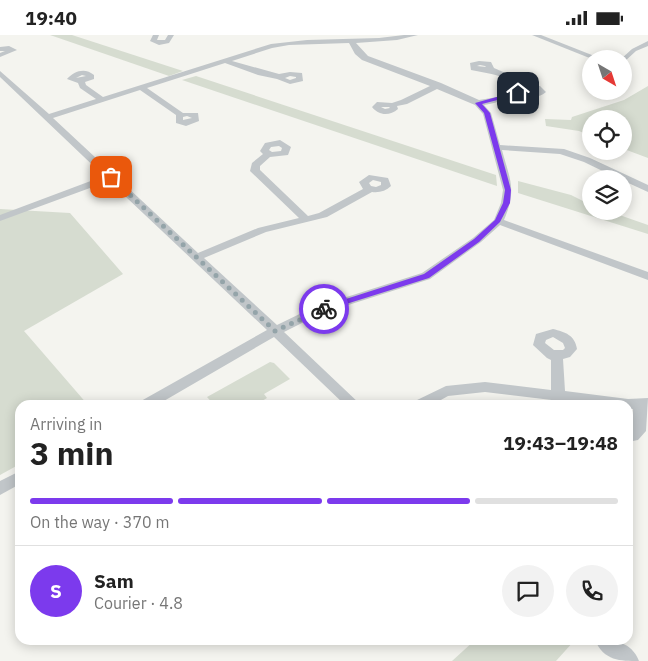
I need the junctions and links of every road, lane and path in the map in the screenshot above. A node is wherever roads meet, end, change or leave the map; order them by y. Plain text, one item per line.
1 (156, 35) edge
2 (171, 35) edge
3 (415, 35) edge
4 (535, 35) edge
5 (393, 37) edge
6 (298, 38) edge
7 (351, 41) junction
8 (648, 43) edge
9 (0, 49) edge
10 (632, 52) edge
11 (582, 53) edge
12 (0, 55) edge
13 (226, 61) junction
14 (489, 69) dead end
15 (0, 73) edge
16 (281, 77) dead end
17 (81, 81) dead end
18 (438, 85) junction
19 (142, 89) junction
20 (102, 101) junction
21 (478, 103) junction
22 (392, 105) dead end
23 (181, 115) dead end
24 (49, 117) junction
25 (496, 147) junction
26 (268, 154) dead end
27 (111, 177) junction
28 (370, 189) dead end
29 (648, 189) edge
30 (0, 218) edge
31 (305, 219) junction
32 (498, 221) junction
33 (197, 257) junction
34 (648, 276) edge
35 (275, 331) junction
36 (557, 356) dead end
37 (558, 395) junction
38 (155, 400) edge
39 (349, 400) edge
40 (429, 400) edge
41 (582, 400) edge
42 (644, 404) edge
43 (633, 435) edge
44 (15, 480) edge
45 (0, 488) edge
46 (610, 645) edge
47 (630, 661) edge

1 - 2 street
3 - 5 street
4 - 11 street
5 - 7 street
6 - 7 street
6 - 13 street
7 - 18 street
8 - 10 street
9 - 12 street
13 - 16 street
13 - 19 street
14 - 21 street
15 - 24 street
17 - 20 street
18 - 21 street
18 - 22 street
19 - 20 street
19 - 23 street
20 - 24 street
21 - 25 street
24 - 27 street
25 - 29 street
25 - 32 street
26 - 31 street
27 - 30 street
27 - 33 street
28 - 31 street
31 - 33 street
32 - 34 street
32 - 35 street
33 - 35 street
35 - 38 street
35 - 39 street
36 - 37 street
37 - 40 street
37 - 41 street
42 - 43 street
44 - 45 street
46 - 47 street

